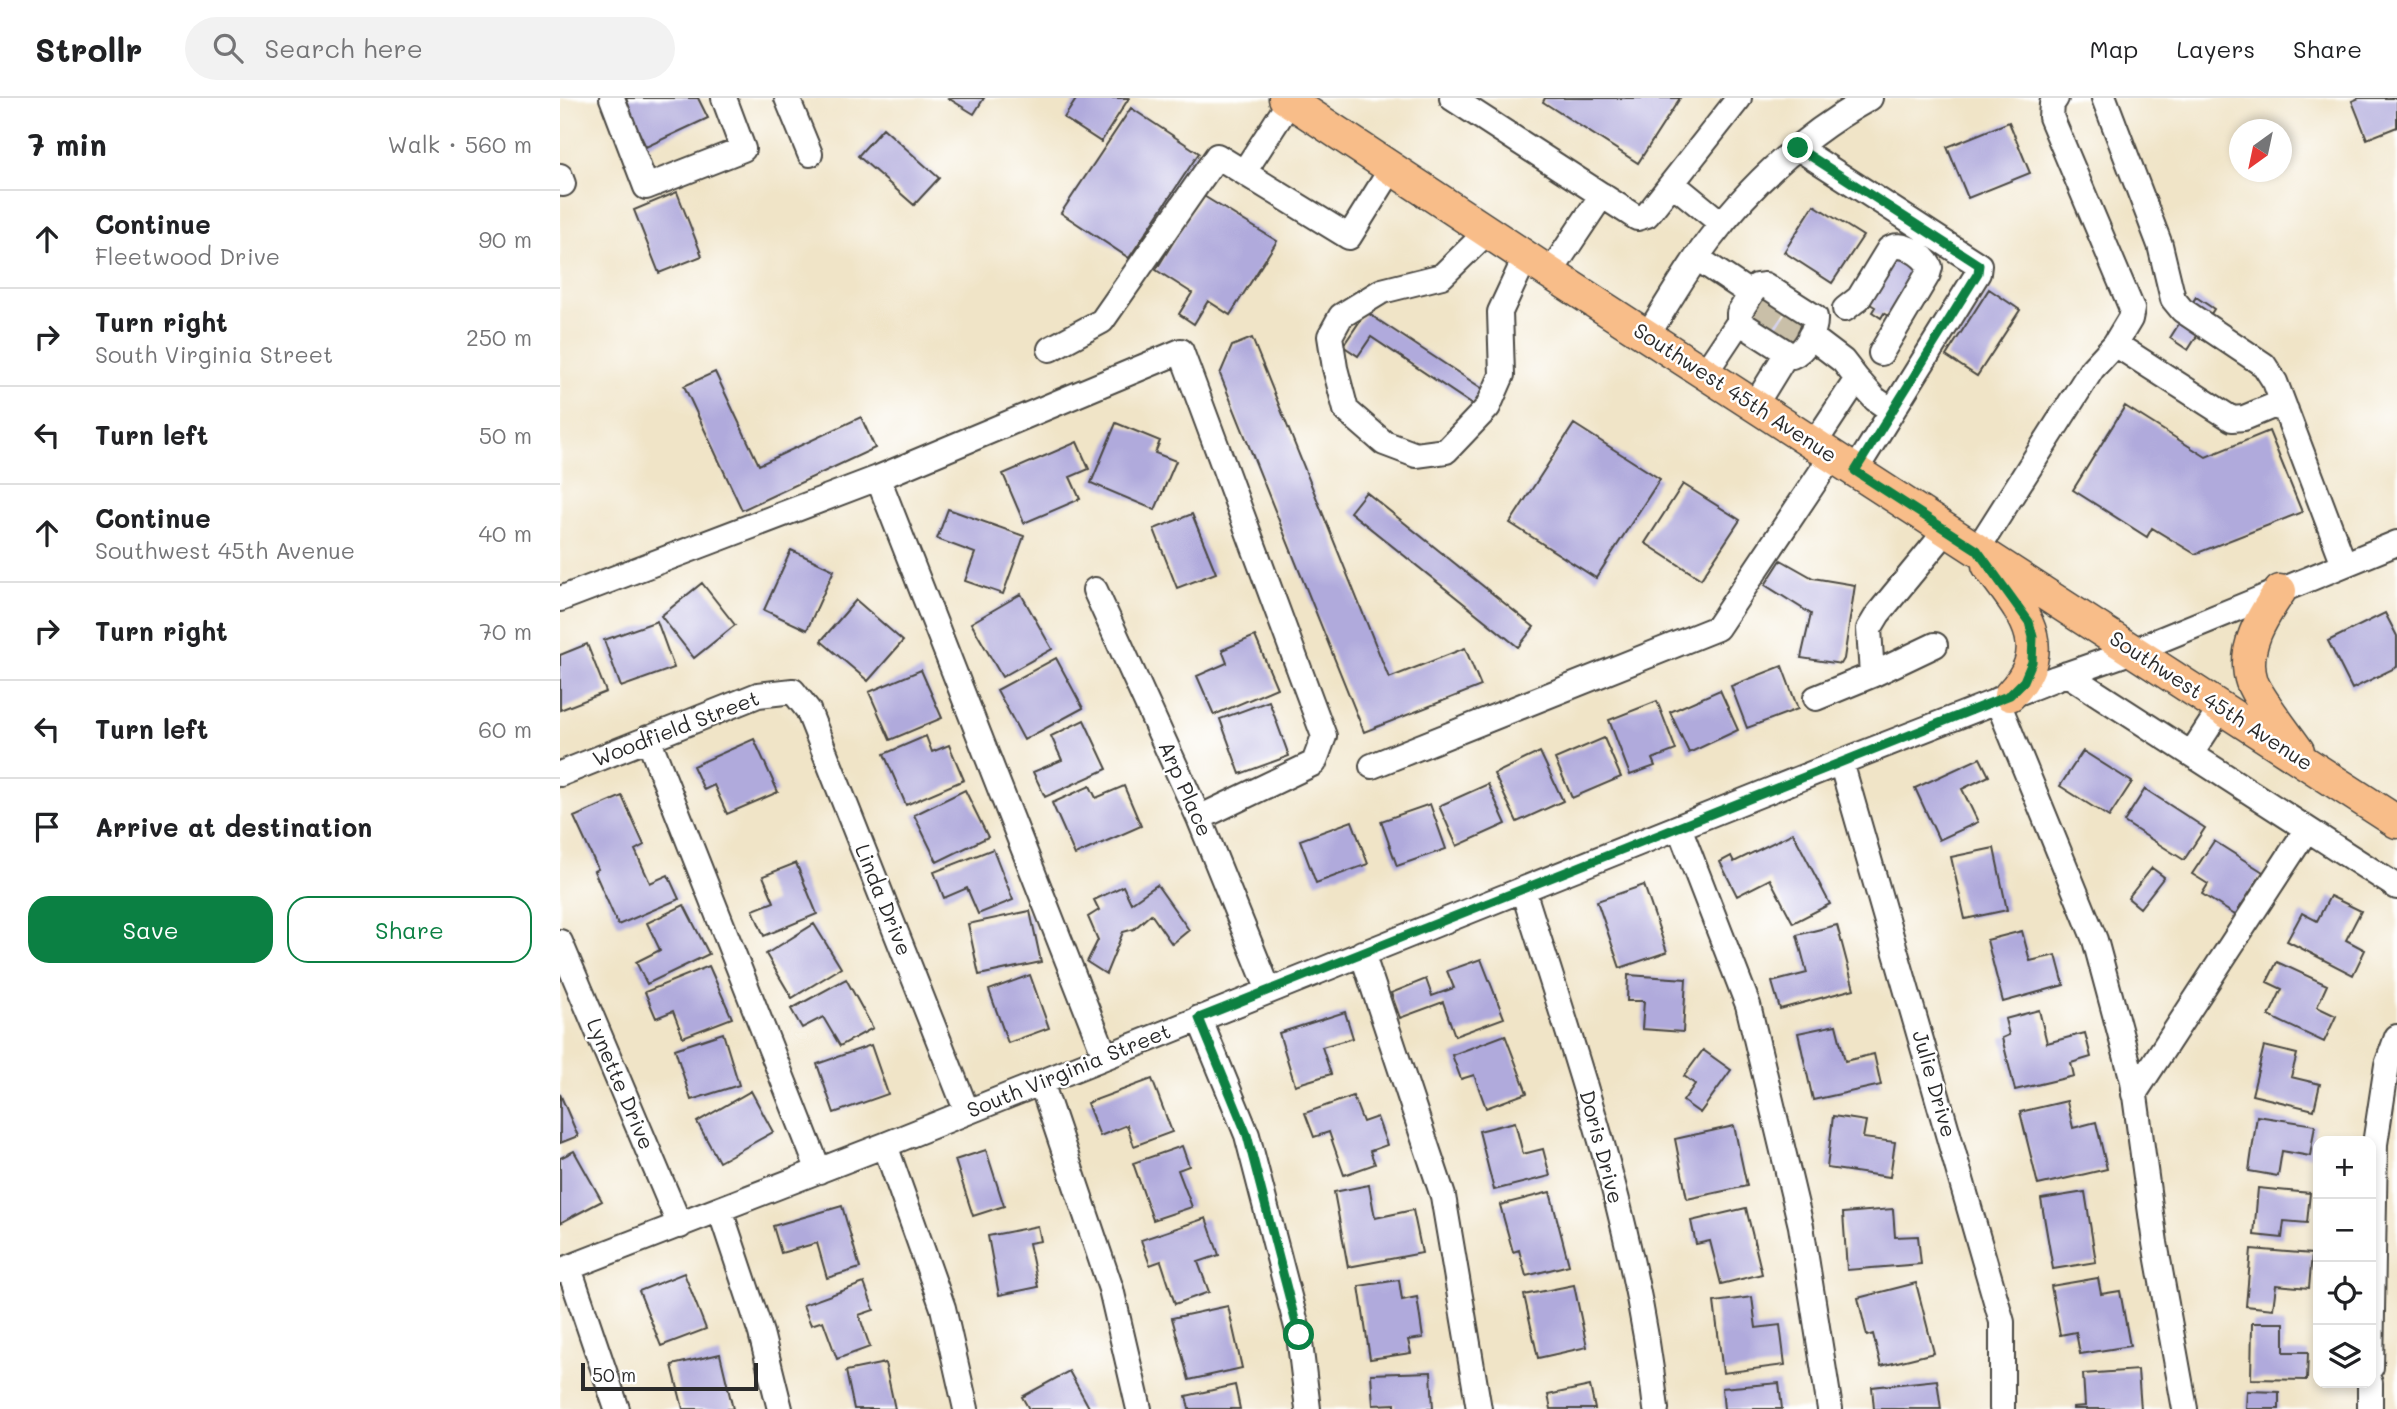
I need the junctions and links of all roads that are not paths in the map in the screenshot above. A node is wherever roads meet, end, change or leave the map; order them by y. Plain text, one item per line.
1 (612, 98) edge
2 (723, 98) edge
3 (1452, 98) edge
4 (1739, 98) edge
5 (1870, 98) edge
6 (2056, 98) edge
7 (2104, 98) edge
8 (788, 99) edge
9 (1299, 102) edge
10 (1798, 148) junction
11 (810, 154) dead end
12 (1392, 168) junction
13 (1244, 172) junction
14 (1672, 183) junction
15 (1602, 195) junction
16 (1722, 224) junction
17 (1488, 231) junction
18 (1697, 258) junction
19 (1538, 265) junction
20 (1997, 276) dead end
21 (1844, 309) dead end
22 (1762, 316) junction
23 (1793, 334) junction
24 (1647, 336) junction
25 (1938, 338) junction
26 (2115, 344) junction
27 (1050, 349) dead end
28 (1881, 353) dead end
29 (1705, 373) junction
30 (1857, 379) junction
31 (1755, 405) junction
32 (2286, 410) junction
33 (1892, 411) junction
34 (1834, 457) junction
35 (878, 478) junction
36 (1947, 530) junction
37 (2397, 543) edge
38 (1977, 550) junction
39 (2344, 564) junction
40 (1095, 590) dead end
41 (2280, 591) junction
42 (560, 599) edge
43 (1935, 645) dead end
44 (2133, 651) junction
45 (2067, 674) junction
46 (1872, 675) junction
47 (793, 691) joint
48 (1816, 698) dead end
49 (2004, 698) junction
50 (2221, 708) junction
51 (648, 738) junction
52 (2191, 754) junction
53 (1841, 762) junction
54 (2306, 763) junction
55 (1372, 766) dead end
56 (560, 774) edge
57 (1199, 818) junction
58 (2397, 822) edge
59 (1679, 827) junction
60 (2307, 829) junction
61 (2397, 887) edge
62 (1523, 890) junction
63 (560, 942) edge
64 (1362, 953) junction
65 (1269, 991) junction
66 (1199, 1018) junction
67 (2397, 1037) edge
68 (1105, 1056) junction
69 (1041, 1082) junction
70 (2134, 1094) junction
71 (967, 1112) junction
72 (884, 1145) junction
73 (819, 1171) junction
74 (720, 1210) junction
75 (680, 1226) junction
76 (564, 1270) edge
77 (2372, 1325) edge
78 (2370, 1388) edge
79 (617, 1409) edge
80 (780, 1409) edge
81 (967, 1409) edge
82 (1139, 1409) edge
83 (1308, 1409) edge
84 (1479, 1409) edge
85 (1656, 1409) edge
86 (1830, 1409) edge
87 (2002, 1409) edge
88 (2185, 1409) edge
89 (2370, 1409) edge

1 - 2 street
3 - 15 street
4 - 14 street
5 - 10 street
6 - 26 street
7 - 32 street
8 - 11 street
9 - 12 main road, Southwest 45th Avenue
9 - 13 street
10 - 16 street
10 - 25 street
12 - 13 street
12 - 17 main road, Southwest 45th Avenue
13 - 27 street
14 - 15 street
14 - 16 street
15 - 19 street
16 - 18 street
17 - 19 main road, Southwest 45th Avenue
17 - 19 street
18 - 22 street
18 - 24 street
19 - 24 main road, Southwest 45th Avenue
20 - 25 street
21 - 28 street
22 - 23 street
22 - 23 street
22 - 29 street
23 - 30 street
23 - 31 street
24 - 29 main road, Southwest 45th Avenue
25 - 33 street
26 - 32 street
26 - 38 street
29 - 31 main road, Southwest 45th Avenue
30 - 33 street
30 - 34 street
31 - 34 main road, Southwest 45th Avenue
32 - 39 street
33 - 34 street
34 - 36 main road, Southwest 45th Avenue
34 - 55 street
35 - 42 street
35 - 57 street
35 - 68 street
36 - 38 main road, Southwest 45th Avenue
36 - 46 street
37 - 39 street, South Virginia Street
38 - 44 main road, Southwest 45th Avenue
38 - 49 main road
39 - 41 street, South Virginia Street
40 - 57 street, Arp Place
41 - 44 street, South Virginia Street
41 - 54 main road
43 - 46 street
44 - 45 street, South Virginia Street
44 - 50 main road, Southwest 45th Avenue
45 - 49 street, South Virginia Street
45 - 52 street
46 - 48 street
47 - 51 street, Woodfield Street
47 - 71 street, Linda Drive
49 - 53 street, South Virginia Street
49 - 70 street
50 - 52 street
50 - 54 main road, Southwest 45th Avenue
51 - 56 street, Woodfield Street
51 - 73 street
52 - 60 street
53 - 59 street, South Virginia Street
53 - 87 street, Julie Drive
54 - 58 main road, Southwest 45th Avenue
57 - 65 street, Arp Place
59 - 62 street, South Virginia Street
59 - 86 street
60 - 61 street
60 - 70 street
62 - 64 street, South Virginia Street
62 - 85 street, Doris Drive
63 - 75 street, Lynette Drive
64 - 65 street, South Virginia Street
64 - 84 street
65 - 66 street, South Virginia Street
66 - 68 street, South Virginia Street
66 - 83 street
67 - 77 street
68 - 69 street, South Virginia Street
69 - 71 street, South Virginia Street
69 - 82 street
70 - 88 street
71 - 72 street, South Virginia Street
72 - 73 street, South Virginia Street
72 - 81 street
73 - 74 street, South Virginia Street
74 - 75 street, South Virginia Street
74 - 80 street
75 - 76 street, South Virginia Street
76 - 79 street
78 - 89 street

